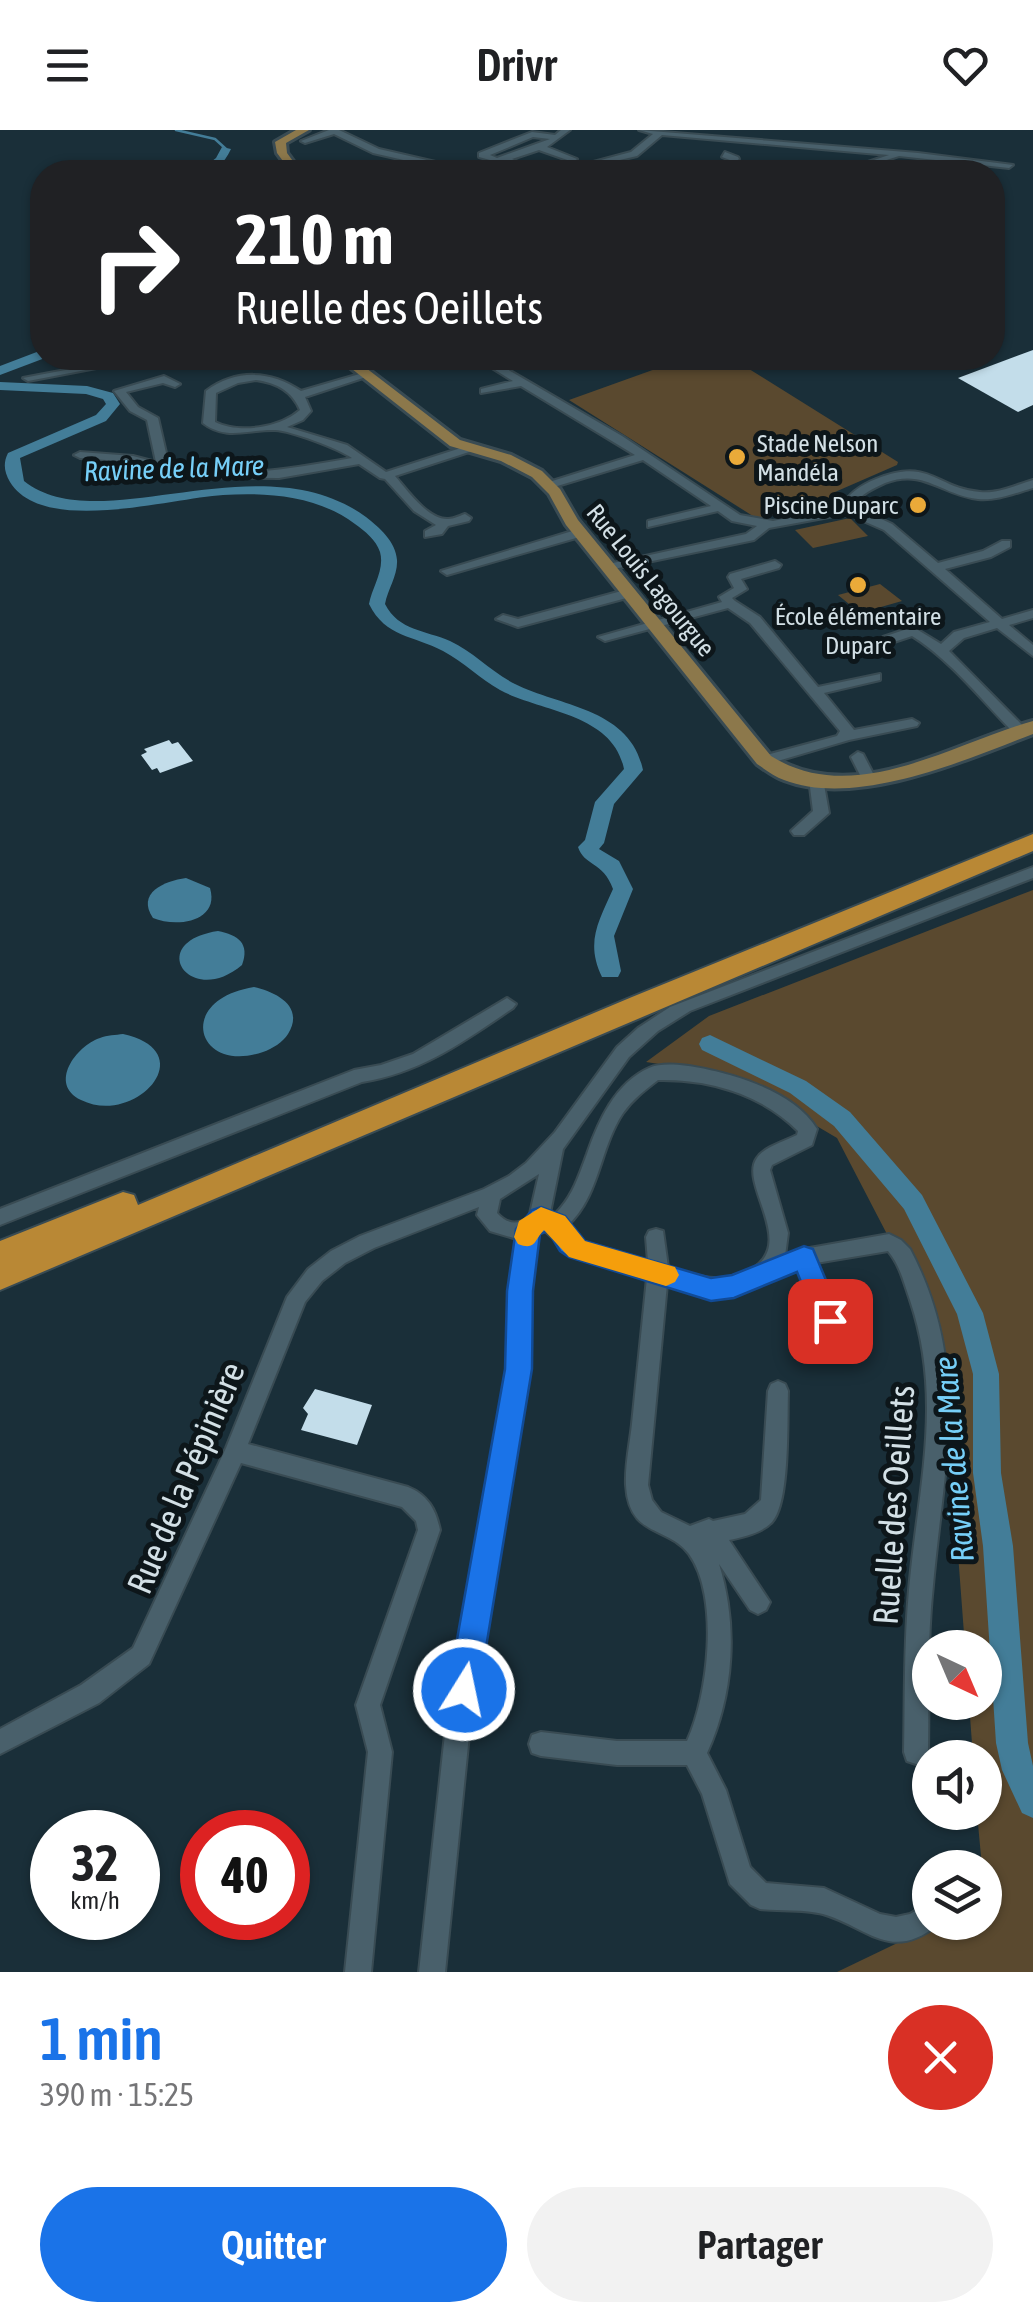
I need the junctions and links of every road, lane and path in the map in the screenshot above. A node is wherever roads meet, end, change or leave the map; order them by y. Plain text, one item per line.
1 (333, 130) edge
2 (566, 130) edge
3 (643, 130) edge
4 (660, 132) edge
5 (304, 136) edge
6 (558, 138) junction
7 (689, 144) dead end
8 (768, 144) junction
9 (646, 145) junction
10 (539, 147) junction
11 (661, 148) dead end
12 (905, 153) junction
13 (634, 154) junction
14 (730, 157) dead end
15 (573, 159) dead end
16 (288, 160) edge
17 (419, 160) edge
18 (502, 160) joint
19 (609, 160) edge
20 (882, 160) edge
21 (966, 160) edge
22 (1005, 165) edge
23 (1009, 165) dead end
24 (74, 370) edge
25 (360, 370) edge
26 (502, 370) edge
27 (366, 374) junction
28 (28, 378) dead end
29 (523, 382) junction
30 (175, 384) dead end
31 (484, 391) dead end
32 (300, 395) junction
33 (297, 422) junction
34 (275, 427) junction
35 (301, 438) junction
36 (468, 448) junction
37 (80, 456) dead end
38 (643, 456) junction
39 (362, 460) junction
40 (164, 470) junction
41 (390, 476) junction
42 (1032, 480) edge
43 (550, 485) junction
44 (718, 508) junction
45 (847, 509) junction
46 (465, 518) dead end
47 (656, 520) dead end
48 (444, 523) junction
49 (765, 525) junction
50 (579, 533) junction
51 (429, 534) dead end
52 (1006, 544) dead end
53 (774, 566) dead end
54 (608, 568) junction
55 (935, 568) junction
56 (448, 571) dead end
57 (629, 593) junction
58 (730, 604) junction
59 (1033, 614) edge
60 (503, 619) dead end
61 (654, 624) junction
62 (998, 624) junction
63 (605, 637) dead end
64 (888, 640) dead end
65 (942, 650) junction
66 (1033, 652) edge
67 (875, 677) dead end
68 (817, 691) junction
69 (912, 723) dead end
70 (1027, 730) edge
71 (846, 736) junction
72 (858, 757) dead end
73 (764, 760) junction
74 (816, 779) junction
75 (870, 781) junction
76 (799, 830) dead end
77 (1029, 836) edge
78 (1033, 872) edge
79 (506, 1004) dead end
80 (558, 1143) junction
81 (510, 1184) junction
82 (490, 1195) junction
83 (0, 1217) edge
84 (542, 1217) junction
85 (410, 1225) junction
86 (497, 1226) junction
87 (656, 1237) dead end
88 (0, 1256) edge
89 (804, 1257) junction
90 (658, 1272) junction
91 (0, 1277) edge
92 (755, 1277) junction
93 (520, 1291) junction
94 (838, 1345) dead end
95 (778, 1391) dead end
96 (235, 1451) junction
97 (698, 1533) junction
98 (758, 1602) dead end
99 (916, 1740) edge
100 (0, 1742) edge
101 (542, 1744) dead end
102 (694, 1753) junction
103 (912, 1927) edge
104 (358, 1972) edge
105 (432, 1972) edge

1 - 5 street
1 - 17 street
2 - 6 street
3 - 4 street
4 - 8 street
4 - 9 street
5 - 16 main road
6 - 10 street
6 - 18 street
7 - 9 street
8 - 12 street
8 - 14 street
9 - 13 street
10 - 15 street
10 - 18 street
11 - 13 street
12 - 20 street
12 - 21 street
13 - 19 street
22 - 23 street
24 - 28 street
25 - 27 main road, Rue Louis Lagourgue
26 - 29 street
27 - 32 street
27 - 36 main road, Rue Louis Lagourgue
29 - 31 street
29 - 38 street
30 - 40 street
32 - 33 street
32 - 34 street
33 - 34 street
33 - 35 street
34 - 35 street
35 - 39 street
36 - 41 street
36 - 43 main road, Rue Louis Lagourgue
37 - 40 street
38 - 43 street
38 - 44 street
39 - 40 street
39 - 41 street
41 - 48 street
42 - 45 street
43 - 50 main road, Rue Louis Lagourgue
44 - 47 street
44 - 49 street
45 - 49 street
45 - 55 street
46 - 48 street
48 - 51 street
49 - 54 street
50 - 54 main road, Rue Louis Lagourgue
50 - 56 street
52 - 55 street
53 - 58 street
54 - 57 main road, Rue Louis Lagourgue
55 - 62 street
57 - 60 street
57 - 61 main road, Rue Louis Lagourgue
58 - 61 street
58 - 68 street
59 - 62 street
61 - 63 street
61 - 73 main road, Rue Louis Lagourgue
62 - 65 street
62 - 66 street
64 - 65 street
65 - 70 street
67 - 68 street
68 - 71 street
69 - 71 street
70 - 75 main road, Rue Louis Lagourgue
71 - 73 street
72 - 75 street
73 - 74 main road, Rue Louis Lagourgue
74 - 75 main road, Rue Louis Lagourgue
74 - 76 street
77 - 88 highway
77 - 91 highway
78 - 80 street
79 - 83 street
80 - 81 street
80 - 84 street
81 - 82 street
81 - 84 street, Ruelle des Oeillets
82 - 85 street
82 - 86 street
84 - 86 street
84 - 90 street, Ruelle des Oeillets
84 - 92 street
84 - 93 street
85 - 86 street
85 - 96 street, Rue de la Pépinière
86 - 93 street
87 - 90 street
89 - 92 street, Ruelle des Oeillets
89 - 94 street
89 - 99 street, Ruelle des Oeillets
90 - 92 street, Ruelle des Oeillets
90 - 97 street
93 - 105 street
95 - 97 street
96 - 100 street, Rue de la Pépinière
96 - 104 street
97 - 98 street
97 - 102 street
101 - 102 street
102 - 103 street

